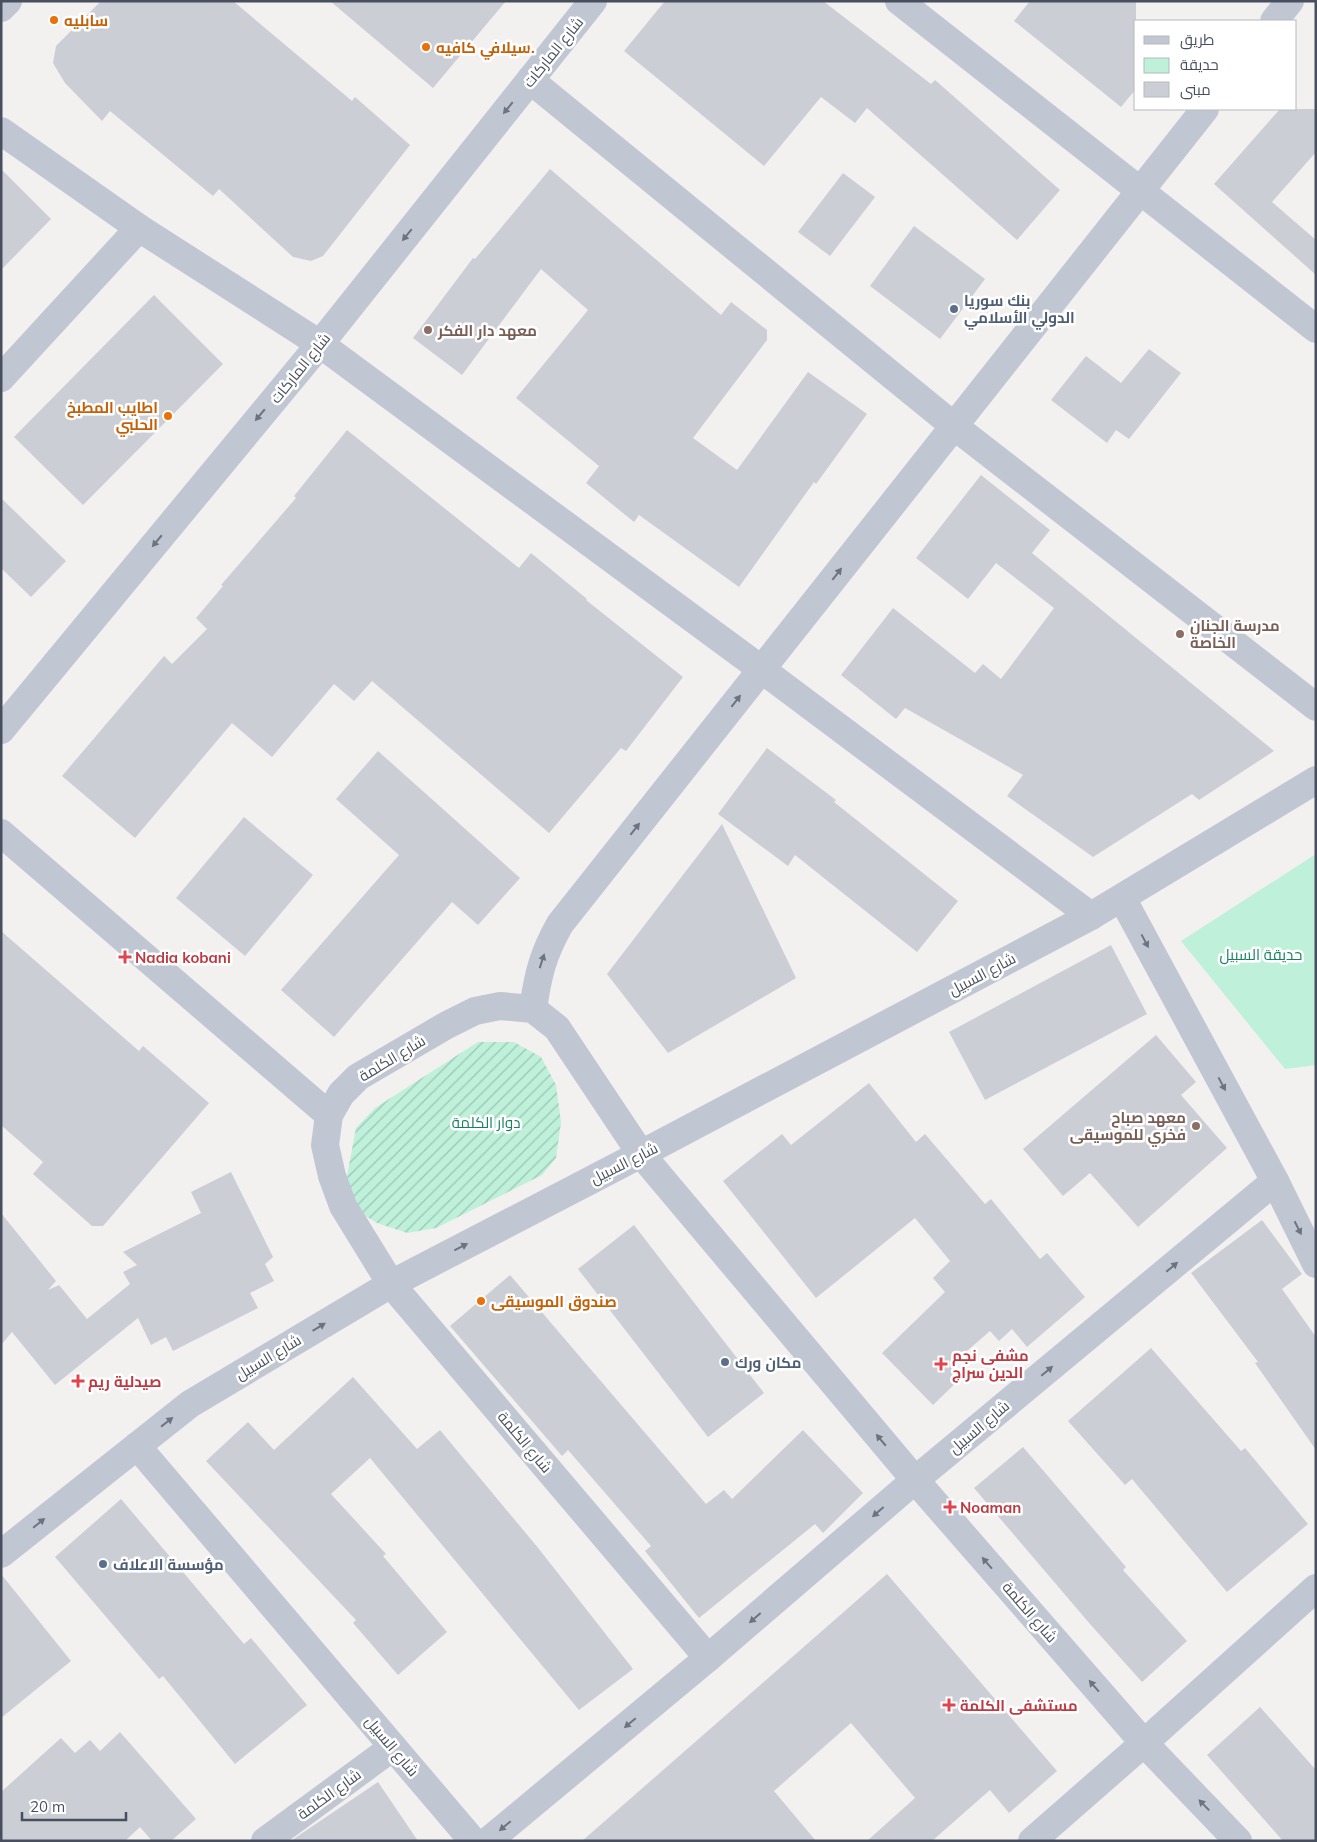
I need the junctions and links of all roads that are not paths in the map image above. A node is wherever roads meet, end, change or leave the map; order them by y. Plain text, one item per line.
1 (8, 1) edge
2 (593, 1) edge
3 (899, 1) edge
4 (1290, 1) edge
5 (1, 8) edge
6 (1275, 20) edge
7 (530, 80) junction
8 (1204, 110) edge
9 (1, 131) edge
10 (1141, 190) junction
11 (139, 228) junction
12 (1316, 329) edge
13 (320, 344) junction
14 (1, 378) edge
15 (954, 426) junction
16 (761, 669) junction
17 (1316, 707) edge
18 (1, 730) edge
19 (1316, 780) edge
20 (1, 833) edge
21 (1122, 898) junction
22 (1091, 916) junction
23 (533, 1009) junction
24 (329, 1115) junction
25 (642, 1154) junction
26 (1275, 1181) junction
27 (1316, 1264) edge
28 (390, 1284) junction
29 (136, 1446) junction
30 (915, 1480) junction
31 (1, 1554) edge
32 (1316, 1588) edge
33 (708, 1658) junction
34 (1144, 1743) junction
35 (393, 1747) junction
36 (265, 1841) edge
37 (472, 1841) edge
38 (488, 1841) edge
39 (1032, 1841) edge
40 (1238, 1841) edge

1 - 5 street
2 - 7 street, شارع الماركات
3 - 10 street
4 - 6 street
7 -> 13 street, شارع الماركات
7 - 15 street
8 - 10 street
9 - 11 street
10 - 12 street
10 - 15 street
11 - 13 street
11 - 14 street
13 - 16 street
13 -> 18 street, شارع الماركات
16 -> 15 street
15 - 17 street
16 - 22 street
23 -> 16 street
19 - 21 street, شارع السبيل
20 - 24 street
21 - 22 street, شارع السبيل
21 -> 26 street
22 - 25 street, شارع السبيل
23 - 24 street, شارع الكلمة
23 - 25 street, شارع الكلمة
24 - 28 street, شارع الكلمة
28 -> 25 street, شارع السبيل
30 -> 25 street, شارع الكلمة
26 -> 27 street
30 -> 26 street, شارع السبيل
29 -> 28 street, شارع السبيل
28 - 33 street, شارع الكلمة
31 -> 29 street, شارع السبيل
29 - 35 street, شارع السبيل
30 -> 33 street
34 -> 30 street, شارع الكلمة
32 - 34 street
33 -> 38 street
34 - 39 street
40 -> 34 street, شارع الكلمة
35 - 36 street, شارع الكلمة
35 - 37 street, شارع السبيل

